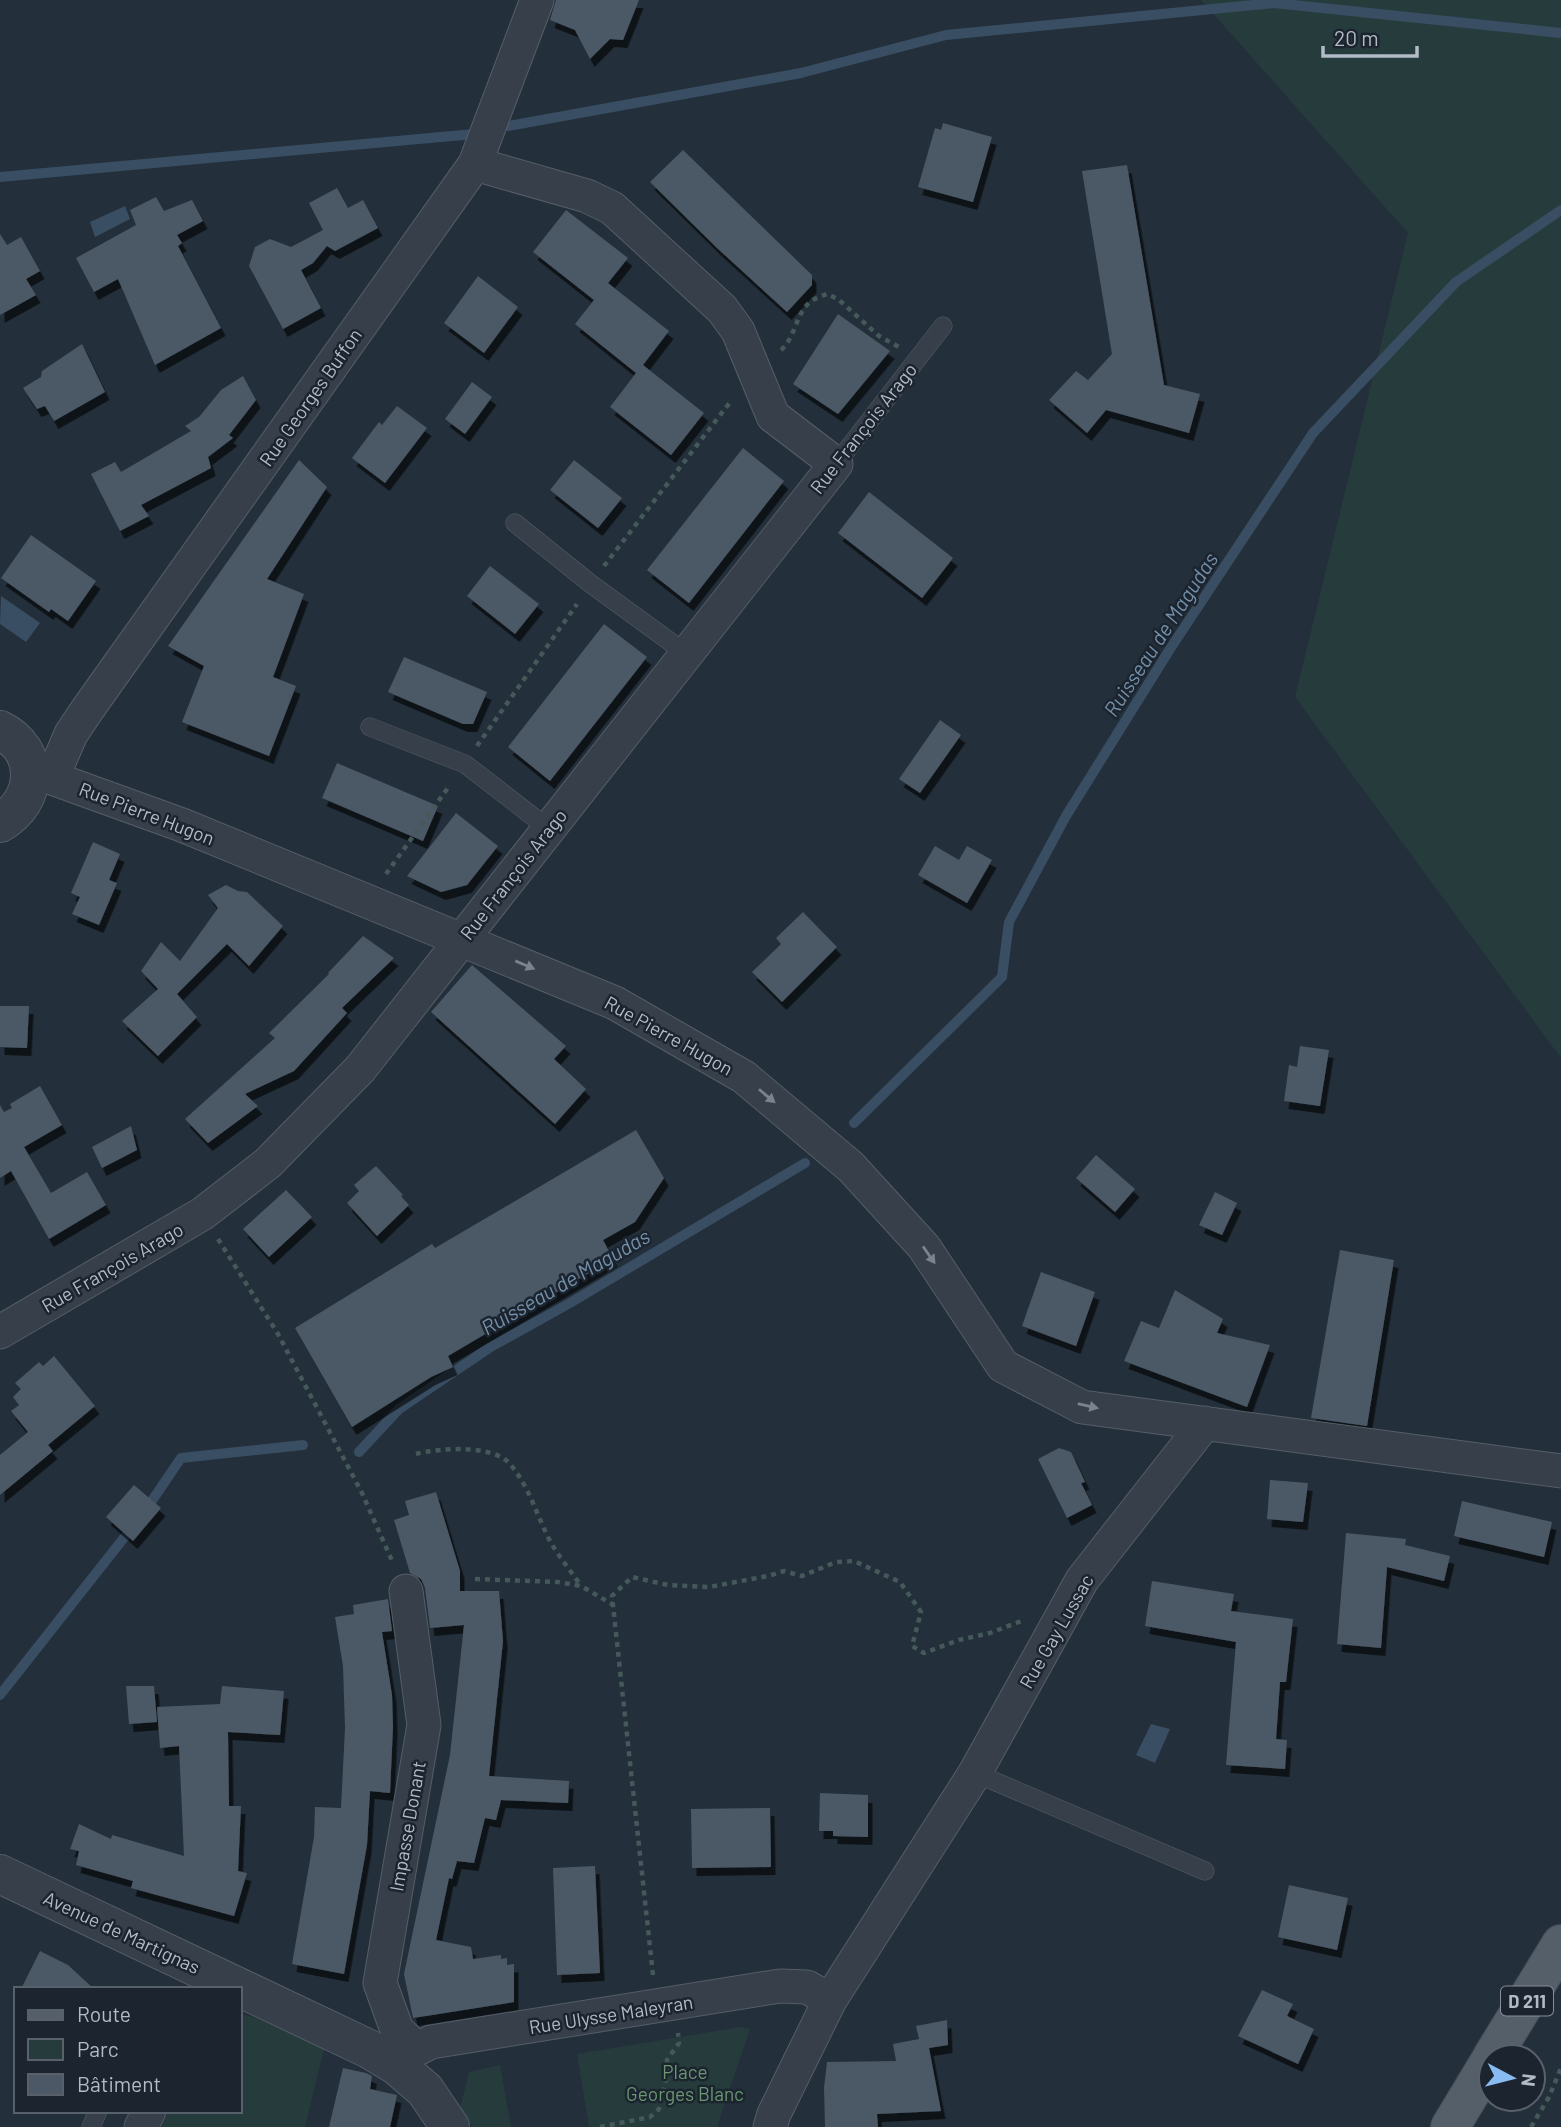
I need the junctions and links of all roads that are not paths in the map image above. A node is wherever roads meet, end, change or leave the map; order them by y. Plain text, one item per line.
1 (537, 0) edge
2 (475, 164) junction
3 (943, 326) dead end
4 (836, 464) junction
5 (514, 523) dead end
6 (687, 654) junction
7 (370, 727) dead end
8 (0, 730) edge
9 (41, 776) junction
10 (0, 823) edge
11 (549, 829) junction
12 (462, 939) junction
13 (0, 1332) edge
14 (1205, 1423) junction
15 (1561, 1471) edge
16 (405, 1591) road end
17 (975, 1773) junction
18 (1205, 1871) dead end
19 (0, 1874) edge
20 (1561, 1944) edge
21 (213, 1982) edge
22 (242, 1994) edge
23 (830, 2000) junction
24 (1501, 2043) edge
25 (407, 2057) junction
26 (1477, 2083) edge
27 (450, 2127) edge
28 (770, 2127) edge
29 (1450, 2127) edge

1 - 2 street, Rue Georges Buffon
2 - 4 street
2 - 9 street, Rue Georges Buffon
3 - 4 lane, Rue François Arago
4 - 6 street, Rue François Arago
5 - 6 lane
6 - 11 street, Rue François Arago
7 - 11 lane
8 - 9 street
9 - 10 street
9 - 12 street, Rue Pierre Hugon
11 - 12 street, Rue François Arago
12 - 13 street, Rue François Arago
12 -> 14 street, Rue Pierre Hugon
14 - 15 street
14 - 17 street, Rue Gay Lussac
16 - 25 street, Impasse Donant
17 - 18 lane
17 - 23 street, Rue Gay Lussac
19 - 21 street, Avenue de Martignas
20 - 24 main road, D 211
22 - 25 street, Avenue de Martignas
23 - 25 street, Rue Ulysse Maleyran
23 - 28 street, Rue Gay Lussac
25 - 27 street, Avenue de Martignas
26 - 29 main road, D 211

